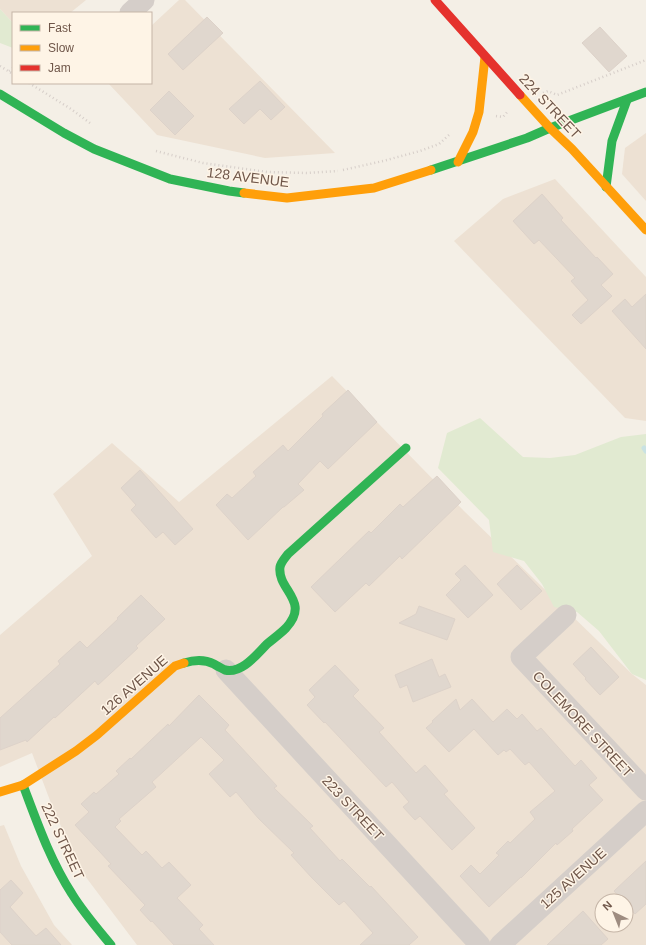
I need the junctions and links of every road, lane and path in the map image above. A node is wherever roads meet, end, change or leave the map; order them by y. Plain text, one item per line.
1 (144, 0) edge
2 (435, 0) edge
3 (131, 12) edge
4 (485, 57) junction
5 (646, 60) edge
6 (0, 66) edge
7 (12, 69) edge
8 (9, 71) junction
9 (12, 73) edge
10 (30, 84) edge
11 (646, 92) edge
12 (544, 93) dead end
13 (0, 94) edge
14 (627, 100) junction
15 (507, 112) dead end
16 (491, 116) dead end
17 (95, 127) dead end
18 (550, 128) junction
19 (453, 132) dead end
20 (152, 150) dead end
21 (458, 162) junction
22 (606, 186) junction
23 (646, 230) edge
24 (406, 448) dead end
25 (566, 615) dead end
26 (226, 670) junction
27 (23, 785) junction
28 (646, 790) edge
29 (0, 792) edge
30 (646, 811) edge
31 (111, 945) edge
32 (480, 945) edge
33 (500, 945) edge

1 - 3 street
2 - 4 street, 224 STREET
4 - 18 street, 224 STREET
4 - 21 street
5 - 12 path
6 - 8 path
7 - 8 path
8 - 9 path
10 - 17 path
11 - 14 street, 128 AVENUE
13 - 21 street, 128 AVENUE
14 - 18 street, 128 AVENUE
14 - 22 street
15 - 16 path
18 - 21 street, 128 AVENUE
18 - 22 street, 224 STREET
19 - 20 path
22 - 23 street, 224 STREET
24 - 26 street
25 - 28 street, COLEMORE STREET
26 - 27 street, 126 AVENUE
26 - 32 street, 223 STREET
27 - 29 street, 126 AVENUE
27 - 31 street, 222 STREET
30 - 33 street, 125 AVENUE

